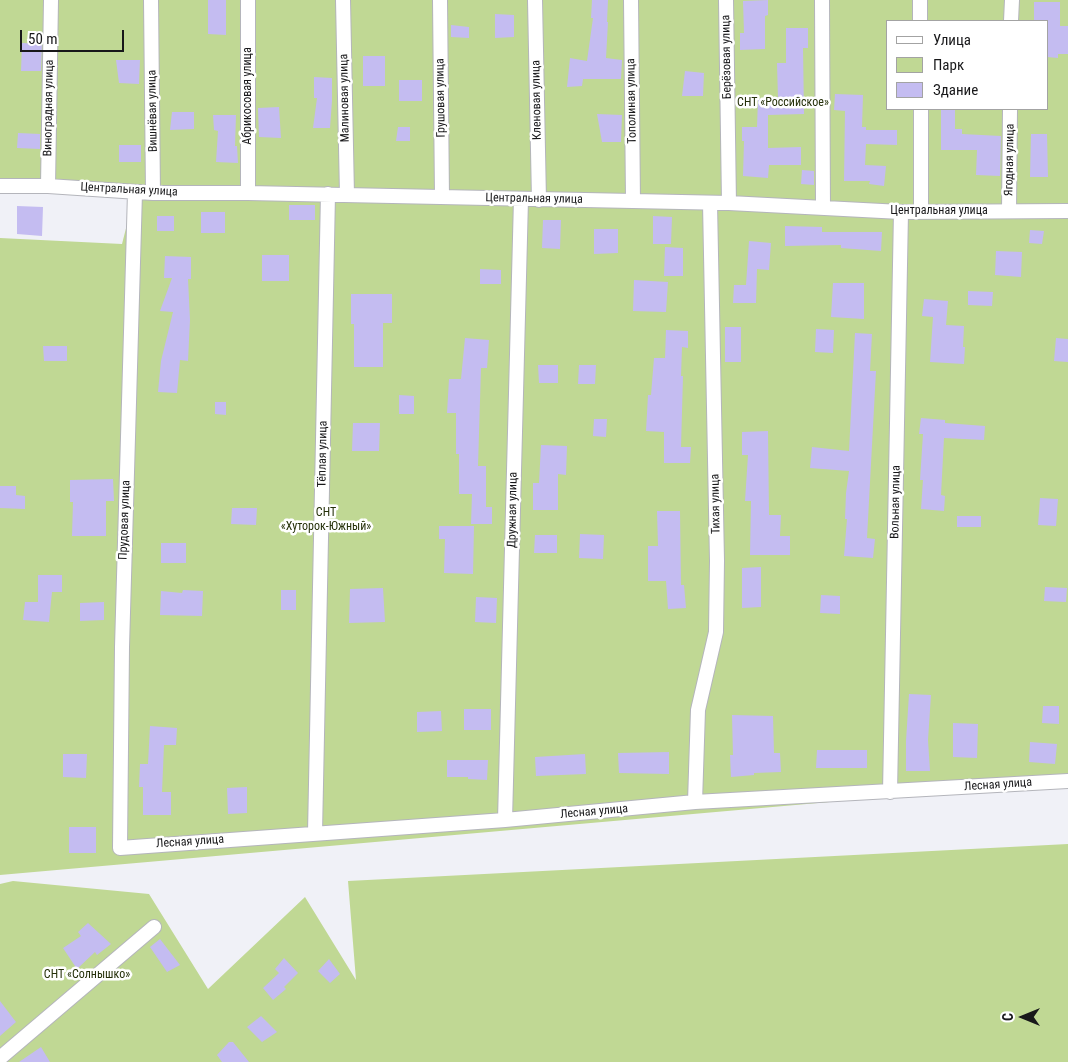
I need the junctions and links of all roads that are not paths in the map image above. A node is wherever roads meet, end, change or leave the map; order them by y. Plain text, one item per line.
1 (51, 0) edge
2 (152, 0) edge
3 (248, 0) edge
4 (343, 0) edge
5 (440, 0) edge
6 (535, 0) edge
7 (631, 0) edge
8 (726, 0) edge
9 (822, 0) edge
10 (920, 0) edge
11 (1012, 0) edge
12 (920, 20) edge
13 (1011, 20) edge
14 (921, 110) edge
15 (1010, 110) edge
16 (0, 186) edge
17 (48, 186) junction
18 (135, 192) junction
19 (154, 193) junction
20 (248, 193) junction
21 (328, 194) junction
22 (347, 196) junction
23 (442, 197) junction
24 (521, 199) junction
25 (539, 200) junction
26 (633, 201) junction
27 (710, 203) junction
28 (729, 203) junction
29 (823, 207) junction
30 (1009, 211) junction
31 (1068, 211) edge
32 (901, 212) junction
33 (921, 212) junction
34 (1068, 781) edge
35 (890, 792) junction
36 (695, 802) junction
37 (505, 820) junction
38 (314, 833) junction
39 (120, 848) joint
40 (154, 927) dead end
41 (0, 1058) edge

1 - 17 street, Виноградная улица
2 - 19 street, Вишнёвая улица
3 - 20 street, Абрикосовая улица
4 - 22 street, Малиновая улица
5 - 23 street, Грушовая улица
6 - 25 street, Кленовая улица
7 - 26 street, Тополиная улица
8 - 28 street, Берёзовая улица
9 - 29 street
10 - 12 street
11 - 13 street
14 - 33 street
15 - 30 street, Ягодная улица
16 - 17 street, Центральная улица
17 - 18 street, Центральная улица
18 - 19 street, Центральная улица
18 - 39 street, Прудовая улица
19 - 20 street, Центральная улица
20 - 21 street, Центральная улица
21 - 22 street, Центральная улица
21 - 38 street, Тёплая улица
22 - 23 street, Центральная улица
23 - 24 street, Центральная улица
24 - 25 street, Центральная улица
24 - 37 street, Дружная улица
25 - 26 street, Центральная улица
26 - 27 street, Центральная улица
27 - 28 street, Центральная улица
27 - 36 street, Тихая улица
28 - 29 street, Центральная улица
29 - 32 street, Центральная улица
30 - 31 street, Центральная улица
30 - 33 street, Центральная улица
32 - 33 street, Центральная улица
32 - 35 street, Вольная улица
34 - 35 street, Лесная улица
35 - 36 street, Лесная улица
36 - 37 street, Лесная улица
37 - 38 street, Лесная улица
38 - 39 street, Лесная улица
40 - 41 street

